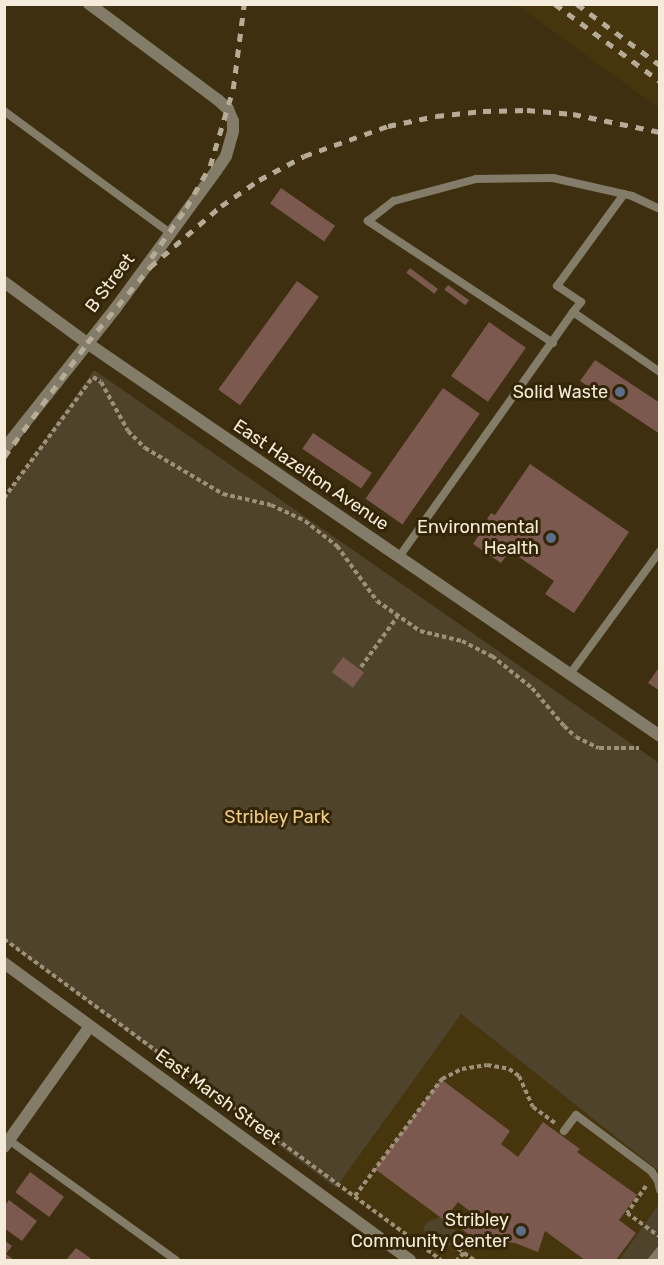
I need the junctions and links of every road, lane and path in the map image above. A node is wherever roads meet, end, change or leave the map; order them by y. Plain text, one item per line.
1 (89, 4) edge
2 (4, 111) edge
3 (624, 194) junction
4 (660, 209) edge
5 (169, 232) junction
6 (4, 282) edge
7 (573, 312) junction
8 (87, 343) junction
9 (553, 343) junction
10 (660, 372) edge
11 (5, 447) edge
12 (4, 498) edge
13 (660, 551) edge
14 (399, 557) junction
15 (397, 617) junction
16 (361, 667) dead end
17 (570, 674) junction
18 (660, 736) edge
19 (639, 748) dead end
20 (4, 939) edge
21 (4, 963) edge
22 (90, 1026) junction
23 (564, 1131) joint
24 (6, 1141) edge
25 (654, 1175) junction
26 (660, 1190) edge
27 (355, 1196) junction
28 (660, 1237) edge
29 (452, 1244) dead end
30 (660, 1250) edge
31 (464, 1253) junction
32 (176, 1260) edge
33 (410, 1260) edge
34 (441, 1260) edge
35 (457, 1260) edge
36 (474, 1260) edge
37 (652, 1260) edge

1 - 5 street, B Street
2 - 5 lane
3 - 4 lane
3 - 7 lane
3 - 9 lane
5 - 8 street, B Street
6 - 8 street, East Hazelton Avenue
7 - 9 lane
7 - 10 lane
8 - 11 street, B Street
8 - 14 street, East Hazelton Avenue
9 - 14 lane
12 - 15 path
13 - 17 lane
14 - 17 street, East Hazelton Avenue
15 - 16 path
15 - 19 path
17 - 18 street, East Hazelton Avenue
20 - 27 path
21 - 22 street, East Marsh Street
22 - 24 street
22 - 33 street, East Marsh Street
23 - 25 lane
23 - 27 path
24 - 32 lane
25 - 26 lane
25 - 28 path
27 - 34 path
29 - 31 path
30 - 37 lane
31 - 35 path
31 - 36 path

